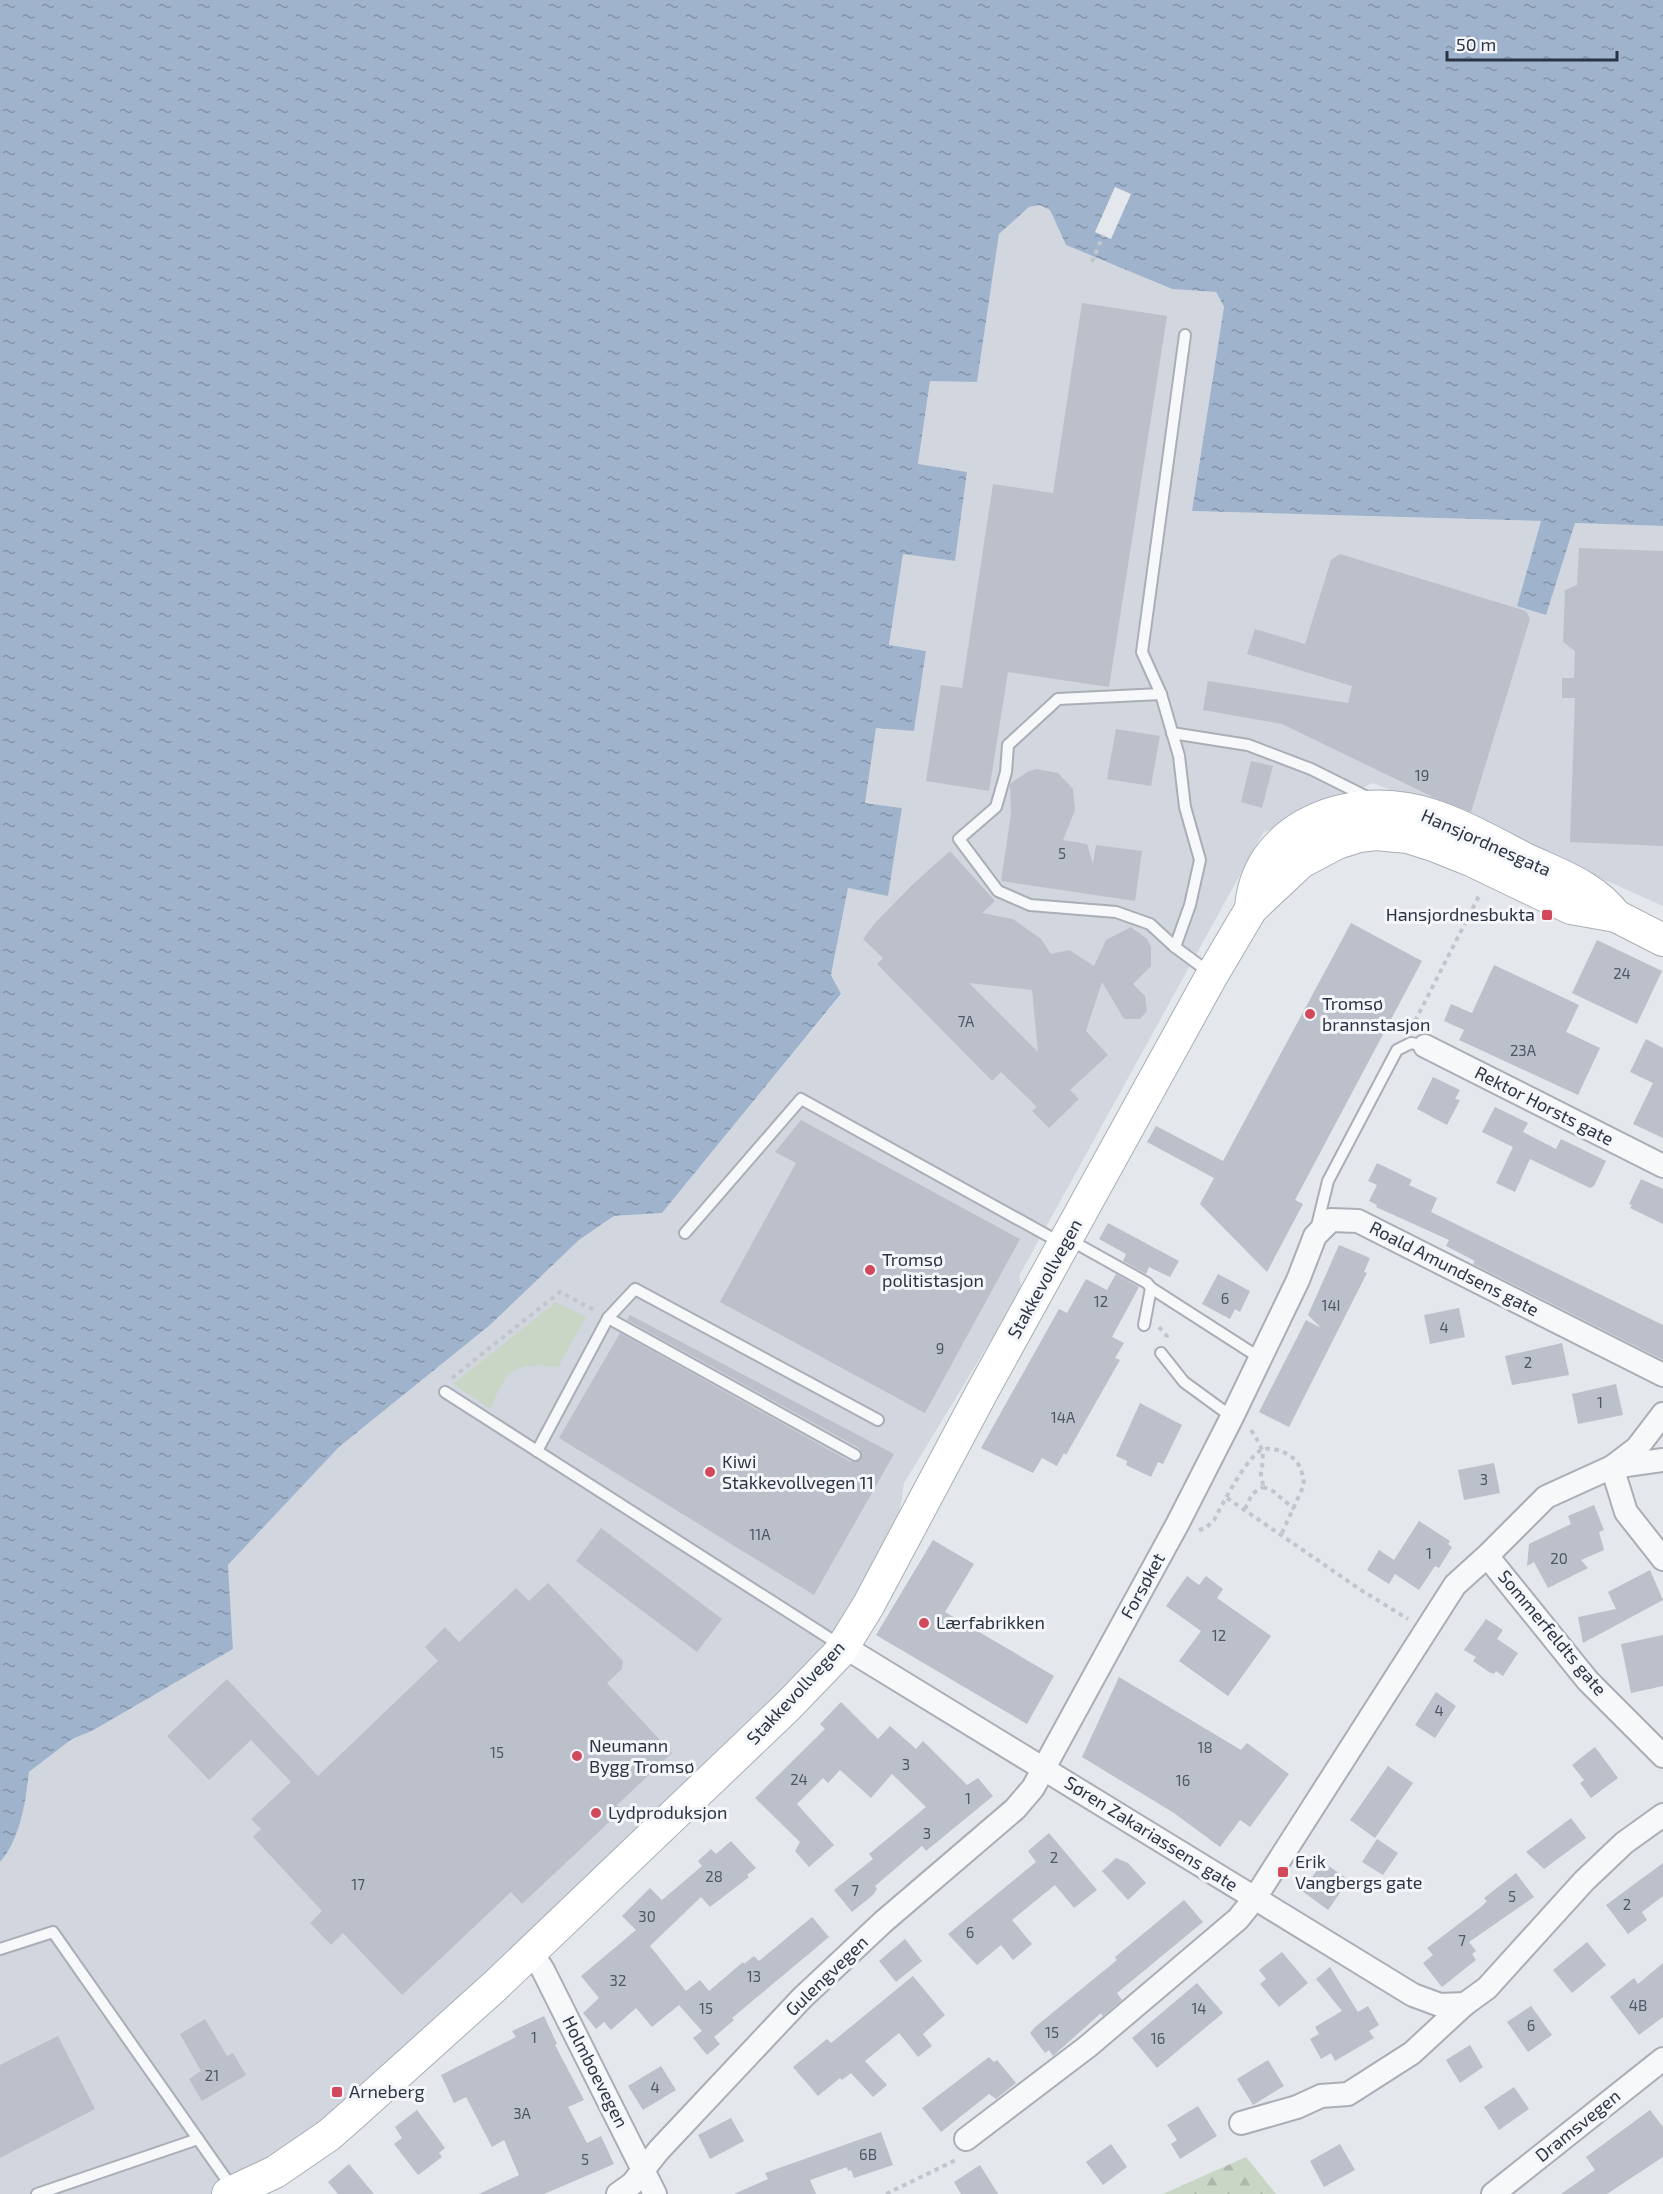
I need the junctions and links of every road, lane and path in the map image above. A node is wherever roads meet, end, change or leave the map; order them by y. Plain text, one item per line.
1 (1103, 235) dead end
2 (1092, 262) dead end
3 (1185, 335) dead end
4 (1161, 694) junction
5 (1172, 733) junction
6 (1388, 807) junction
7 (1477, 900) dead end
8 (1251, 909) junction
9 (1616, 916) junction
10 (1663, 940) edge
11 (1175, 947) junction
12 (1212, 975) junction
13 (1414, 1045) junction
14 (1663, 1166) edge
15 (685, 1233) dead end
16 (1315, 1236) junction
17 (1066, 1241) junction
18 (1151, 1288) junction
19 (608, 1318) junction
20 (1144, 1325) dead end
21 (1161, 1353) dead end
22 (1260, 1358) junction
23 (1663, 1375) edge
24 (445, 1392) joint
25 (1663, 1414) edge
26 (1240, 1417) junction
27 (878, 1420) dead end
28 (1263, 1449) junction
29 (537, 1451) junction
30 (855, 1455) dead end
31 (1663, 1460) edge
32 (1612, 1467) junction
33 (1263, 1487) junction
34 (1227, 1498) junction
35 (1245, 1509) junction
36 (1294, 1509) junction
37 (1178, 1523) junction
38 (1281, 1535) junction
39 (1486, 1556) junction
40 (1663, 1559) edge
41 (1427, 1630) junction
42 (843, 1646) junction
43 (1662, 1752) edge
44 (1042, 1767) junction
45 (1663, 1815) edge
46 (1255, 1898) junction
47 (0, 1949) edge
48 (531, 1952) junction
49 (1465, 2004) junction
50 (1663, 2059) edge
51 (1241, 2123) dead end
52 (198, 2139) junction
53 (964, 2148) joint
54 (644, 2170) junction
55 (231, 2193) edge
56 (37, 2194) edge
57 (618, 2194) edge
58 (655, 2194) edge
59 (886, 2194) edge
60 (1493, 2194) edge

1 - 2 path
3 - 4 lane
4 - 5 lane
4 - 11 lane
5 - 6 lane
5 - 11 lane
6 - 8 street, Hansjordnesgata
6 - 9 street, Hansjordnesgata
7 - 13 path
8 - 9 street, Hansjordnesgata
8 - 12 street, Hansjordnesgata
9 - 10 street, Hansjordnesgata
11 - 12 lane
12 - 17 street, Stakkevollvegen
13 - 14 street, Rektor Horsts gate
13 - 16 lane
15 - 17 lane
16 - 22 street
16 - 23 street, Roald Amundsens gate
17 - 18 lane
17 - 42 street, Stakkevollvegen
18 - 20 lane
18 - 22 lane
19 - 24 path
19 - 27 lane
19 - 29 lane
19 - 30 lane
21 - 26 lane
22 - 26 street
24 - 29 lane
25 - 32 street
26 - 28 path
26 - 37 street, Forsøket
28 - 33 path
28 - 34 path
28 - 36 path
29 - 42 lane
31 - 32 street, Sommerfeldts gate
32 - 39 street, Sommerfeldts gate
32 - 40 street
33 - 35 path
33 - 36 path
34 - 35 path
34 - 37 path
35 - 38 path
36 - 38 path
37 - 44 street, Forsøket
38 - 41 path
39 - 41 street
39 - 43 street, Sommerfeldts gate
41 - 46 street
42 - 44 street, Søren Zakariassens gate
42 - 48 street, Stakkevollvegen
44 - 46 street, Søren Zakariassens gate
44 - 54 street, Gulengvegen
45 - 49 street
46 - 49 street, Søren Zakariassens gate
46 - 53 street
47 - 52 lane
48 - 54 street, Holmboevegen
48 - 55 street, Stakkevollvegen
49 - 51 street
50 - 60 street, Dramsvegen
52 - 55 lane
52 - 56 lane
53 - 59 path
54 - 57 street, Gulengvegen
54 - 58 street, Holmboevegen

